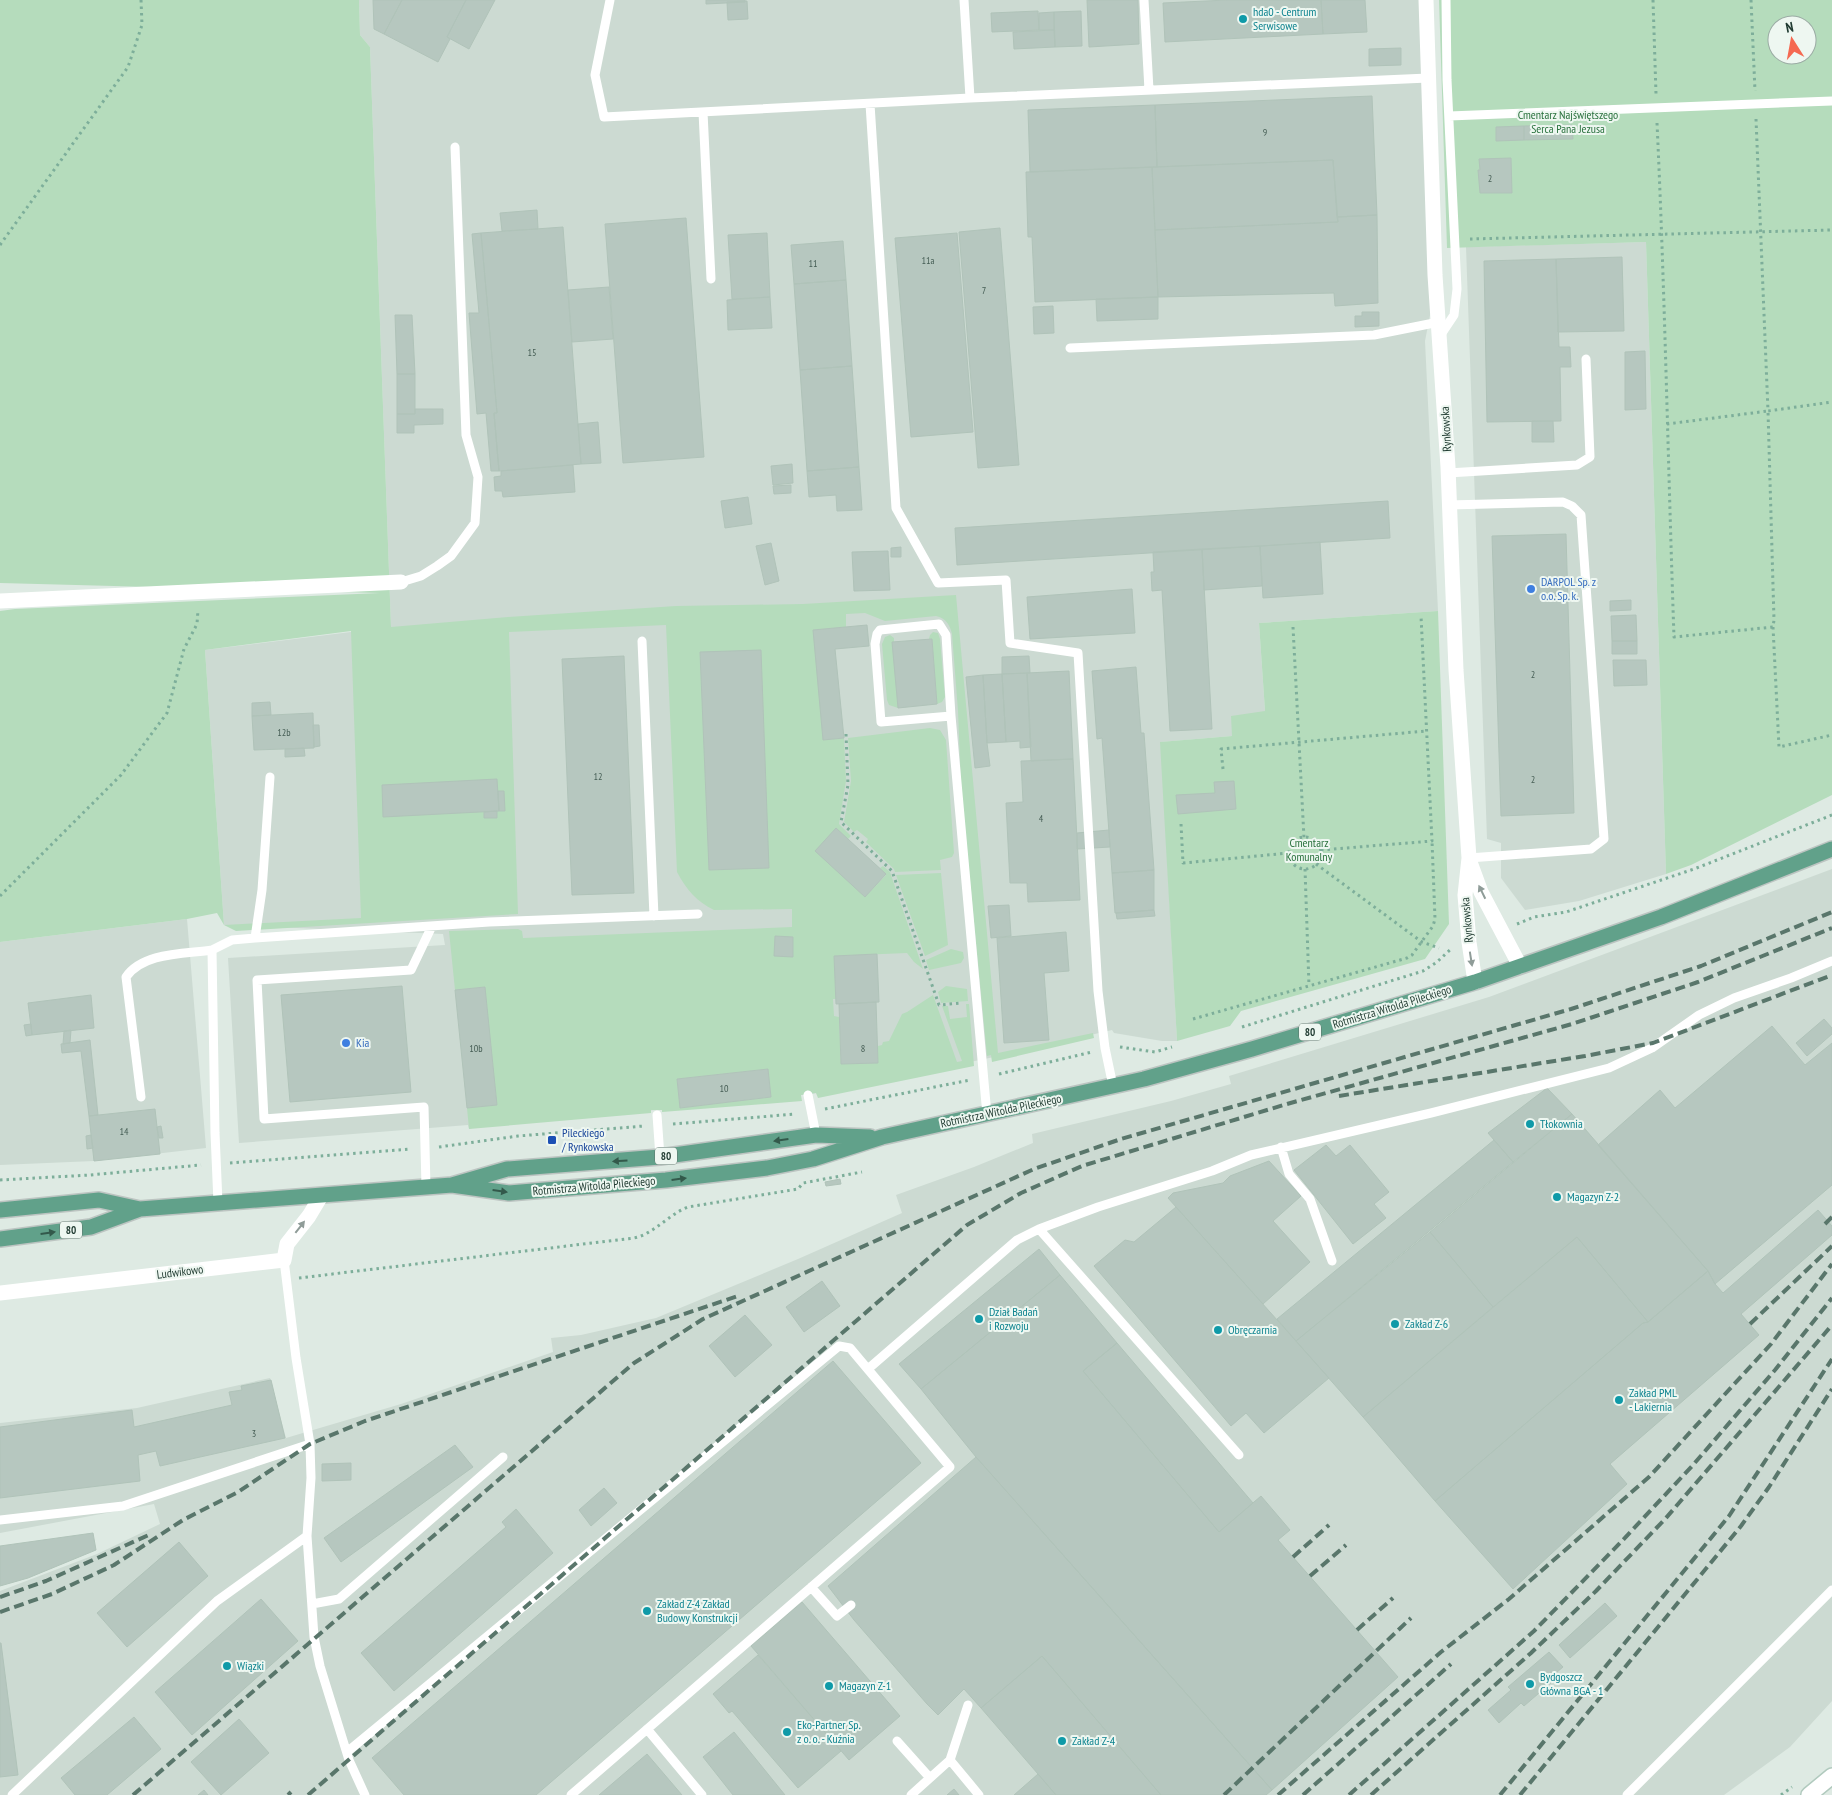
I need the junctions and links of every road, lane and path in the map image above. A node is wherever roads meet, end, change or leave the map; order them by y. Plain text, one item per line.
1 (141, 0) edge
2 (610, 0) edge
3 (964, 0) edge
4 (1144, 0) edge
5 (1426, 0) edge
6 (1446, 0) edge
7 (1653, 0) edge
8 (1751, 0) edge
9 (1428, 78) junction
10 (1148, 90) junction
11 (970, 98) junction
12 (1832, 100) edge
13 (1755, 103) junction
14 (870, 104) junction
15 (1656, 107) junction
16 (703, 112) junction
17 (1449, 116) junction
18 (455, 147) dead end
19 (1832, 230) edge
20 (1761, 233) junction
21 (1662, 234) junction
22 (1454, 240) junction
23 (0, 245) edge
24 (711, 279) dead end
25 (1439, 329) junction
26 (1070, 348) dead end
27 (1586, 359) dead end
28 (1832, 402) edge
29 (1768, 411) junction
30 (1667, 424) junction
31 (1448, 472) junction
32 (1449, 505) junction
33 (401, 582) joint
34 (200, 592) junction
35 (0, 601) edge
36 (1422, 616) dead end
37 (1294, 627) dead end
38 (1773, 627) junction
39 (642, 641) dead end
40 (951, 716) junction
41 (1426, 731) junction
42 (846, 734) dead end
43 (1832, 735) edge
44 (1299, 742) junction
45 (1222, 770) dead end
46 (270, 777) dead end
47 (1832, 815) edge
48 (1180, 824) dead end
49 (1304, 838) junction
50 (1432, 841) junction
51 (1832, 849) edge
52 (1321, 850) junction
53 (1289, 853) junction
54 (1469, 858) junction
55 (1316, 864) junction
56 (1305, 869) junction
57 (0, 896) edge
58 (698, 914) dead end
59 (654, 916) junction
60 (1517, 924) dead end
61 (432, 926) junction
62 (255, 938) junction
63 (1422, 942) junction
64 (1455, 946) dead end
65 (1439, 948) dead end
66 (212, 950) junction
67 (1832, 961) edge
68 (1520, 966) junction
69 (1475, 982) junction
70 (1309, 986) junction
71 (976, 1002) junction
72 (1193, 1019) dead end
73 (1242, 1027) dead end
74 (1172, 1047) dead end
75 (1106, 1049) junction
76 (983, 1077) junction
77 (1113, 1086) junction
78 (808, 1095) dead end
79 (141, 1097) dead end
80 (812, 1112) junction
81 (657, 1115) dead end
82 (987, 1115) junction
83 (657, 1125) junction
84 (816, 1135) junction
85 (882, 1137) junction
86 (1281, 1147) junction
87 (425, 1148) junction
88 (660, 1157) junction
89 (216, 1164) junction
90 (862, 1172) dead end
91 (0, 1180) edge
92 (452, 1185) junction
93 (426, 1187) junction
94 (321, 1196) junction
95 (218, 1202) junction
96 (140, 1209) junction
97 (0, 1210) edge
98 (1039, 1229) junction
99 (0, 1239) edge
100 (284, 1260) junction
101 (1332, 1261) dead end
102 (286, 1280) junction
103 (0, 1293) edge
104 (868, 1369) junction
105 (310, 1444) junction
106 (1239, 1455) dead end
107 (503, 1457) dead end
108 (0, 1520) edge
109 (308, 1536) junction
110 (811, 1587) junction
111 (1832, 1590) edge
112 (312, 1604) junction
113 (851, 1605) dead end
114 (968, 1705) dead end
115 (647, 1729) junction
116 (897, 1741) dead end
117 (347, 1752) junction
118 (950, 1760) junction
119 (1832, 1776) edge
120 (930, 1778) junction
121 (12, 1795) edge
122 (365, 1795) edge
123 (571, 1795) edge
124 (702, 1795) edge
125 (911, 1795) edge
126 (979, 1795) edge
127 (1627, 1795) edge
128 (1809, 1795) edge

1 - 23 path
2 - 16 lane
3 - 11 lane
4 - 10 lane
5 - 9 street, Rynkowska
6 - 17 lane
7 - 15 path
8 - 13 path
9 - 10 lane
9 - 25 street, Rynkowska
10 - 11 lane
11 - 14 lane
12 - 13 lane
13 - 15 lane
13 - 20 path
14 - 16 lane
14 - 75 lane
15 - 17 lane
15 - 21 path
16 - 24 lane
17 - 22 lane
18 - 33 lane
19 - 20 path
20 - 21 path
20 - 29 path
21 - 22 path
21 - 30 path
22 - 25 lane
25 - 26 lane
25 - 31 street, Rynkowska
27 - 31 lane
28 - 29 path
29 - 30 path
29 - 38 path
30 - 38 path
31 - 32 street, Rynkowska
32 - 54 street, Rynkowska
32 - 54 lane
33 - 34 street
34 - 35 street
34 - 57 path
36 - 41 path
37 - 44 path
38 - 43 path
39 - 59 lane
40 - 40 lane
40 - 71 lane
41 - 44 path
41 - 50 path
42 - 71 path
44 - 45 path
44 - 49 path
46 - 62 lane
47 - 60 path
48 - 53 path
49 - 52 path
49 - 53 path
50 - 52 path
50 - 63 path
51 - 68 main road, Rotmistrza Witolda Pileckiego / 80
52 - 55 path
53 - 56 path
68 -> 54 street, Rynkowska
54 -> 69 street, Rynkowska
55 - 56 path
55 - 63 path
56 - 70 path
58 - 59 lane
59 - 61 lane
61 - 62 lane
61 - 87 lane
62 - 66 lane
63 - 65 path
63 - 70 path
64 - 73 path
66 - 79 lane
66 - 89 lane
67 - 86 lane
68 - 69 main road, Rotmistrza Witolda Pileckiego / 80
69 - 77 main road, Rotmistrza Witolda Pileckiego / 80
70 - 72 path
71 - 76 lane
74 - 75 path
75 - 76 path
75 - 77 lane
76 - 80 path
76 - 82 lane
77 - 82 main road, Rotmistrza Witolda Pileckiego / 80
78 - 80 lane
80 - 83 path
80 - 84 lane
81 - 83 lane
82 - 85 main road, Rotmistrza Witolda Pileckiego / 80
83 - 87 path
83 - 88 lane
84 - 85 main road, Rotmistrza Witolda Pileckiego / 80
84 -> 88 main road, Rotmistrza Witolda Pileckiego / 80
92 -> 85 main road, Rotmistrza Witolda Pileckiego / 80
86 - 98 lane
86 - 101 lane
87 - 89 path
87 - 93 lane
88 -> 92 main road, Rotmistrza Witolda Pileckiego / 80
89 - 91 path
89 - 95 lane
90 - 102 path
92 - 93 main road, Rotmistrza Witolda Pileckiego / 80
93 - 94 main road, Rotmistrza Witolda Pileckiego / 80
94 - 95 main road, Rotmistrza Witolda Pileckiego / 80
100 -> 94 street
95 - 96 main road, Rotmistrza Witolda Pileckiego / 80
96 - 97 main road, Rotmistrza Witolda Pileckiego / 80
99 -> 96 main road, Rotmistrza Witolda Pileckiego / 80
98 - 104 lane
98 - 106 lane
100 - 102 lane
100 - 103 street, Ludwikowo
102 - 105 lane
104 - 110 lane
104 - 117 lane
105 - 108 lane
105 - 109 lane
107 - 112 lane
109 - 112 lane
109 - 121 lane
110 - 113 lane
110 - 115 lane
111 - 127 lane
112 - 117 lane
114 - 118 lane
115 - 123 lane
115 - 124 lane
116 - 120 lane
117 - 122 lane
118 - 120 lane
118 - 126 lane
119 - 128 street
120 - 125 lane

